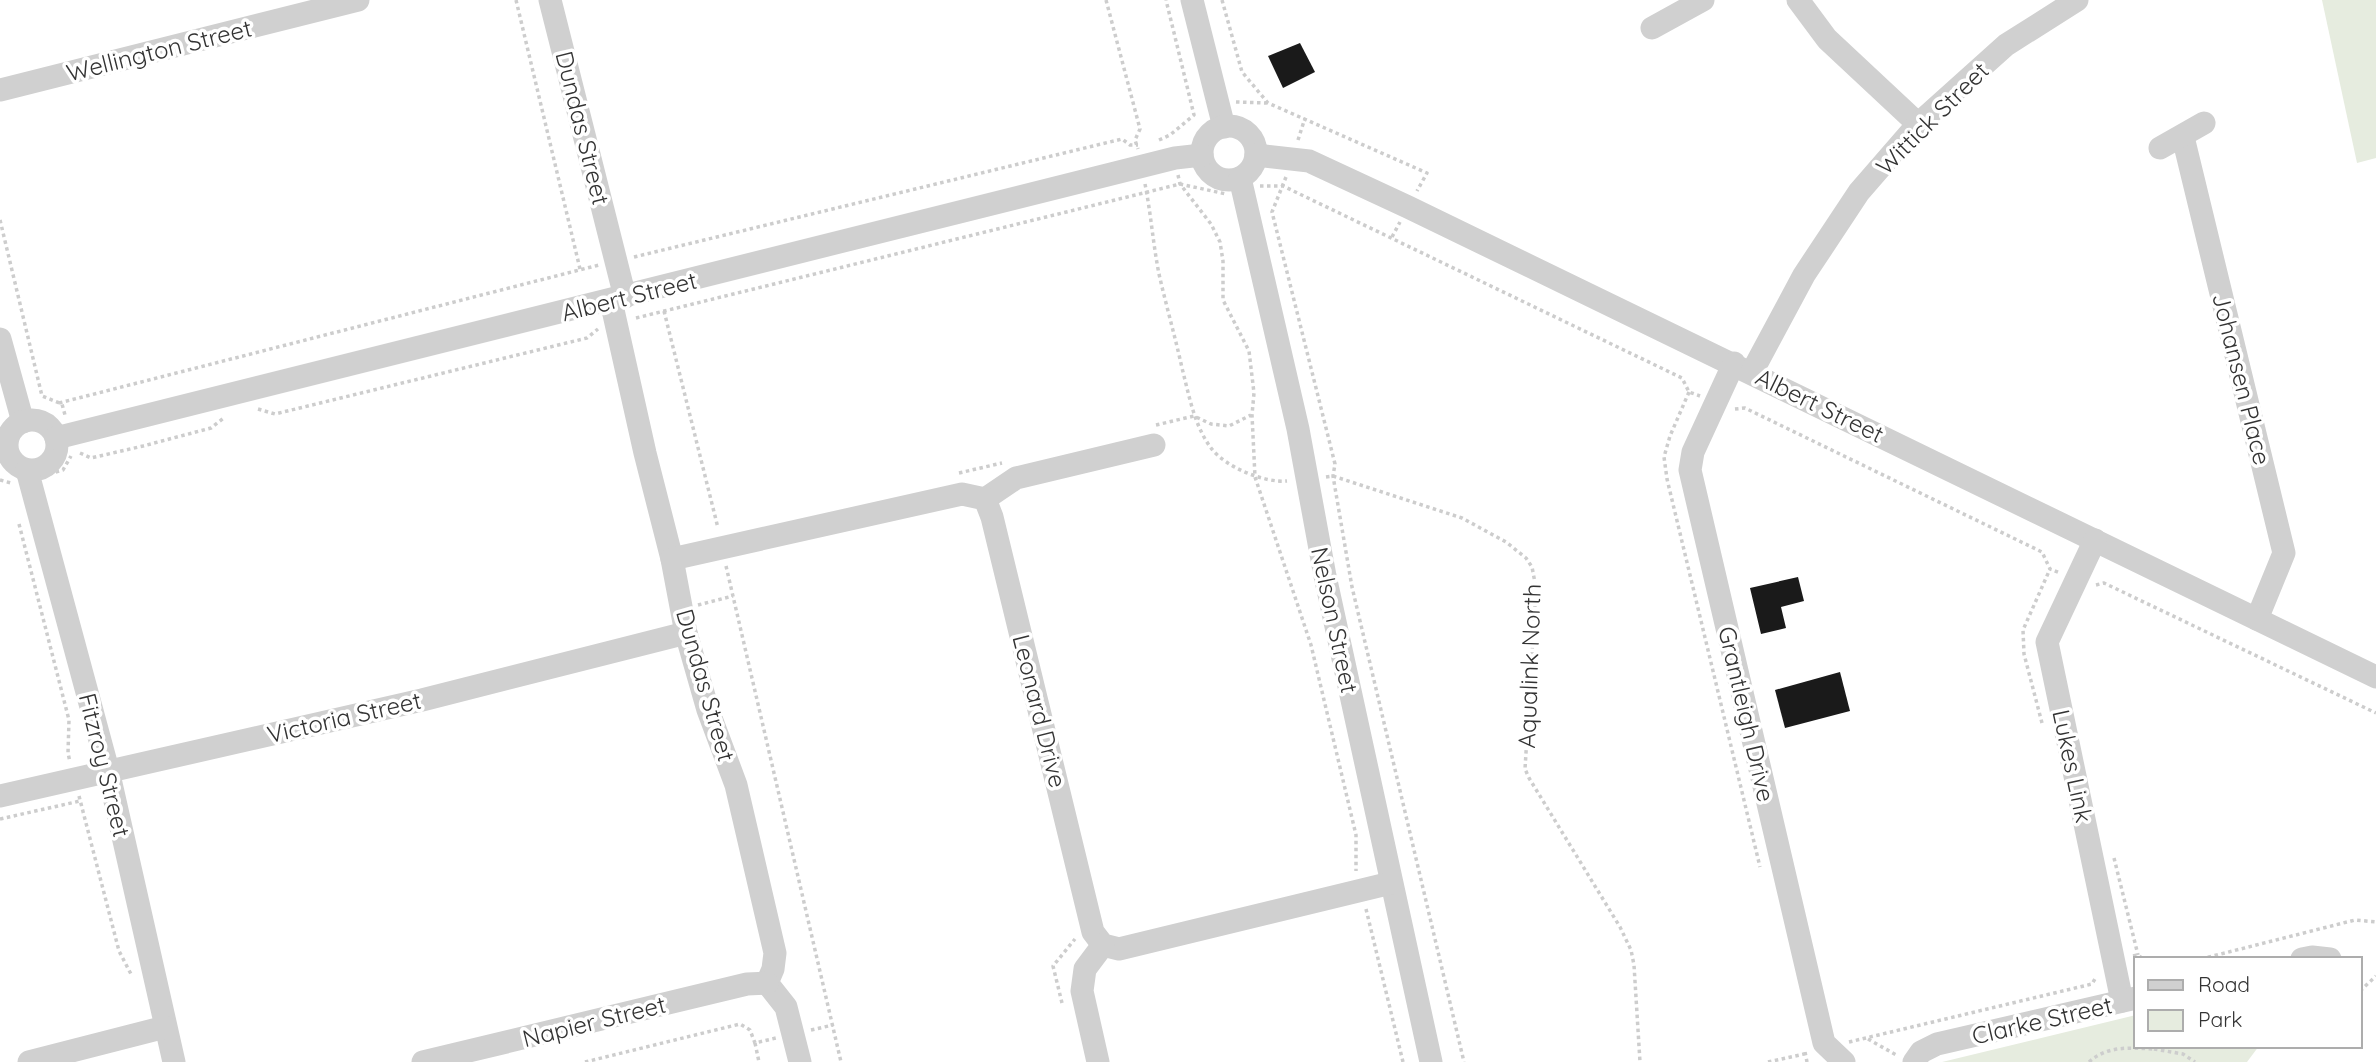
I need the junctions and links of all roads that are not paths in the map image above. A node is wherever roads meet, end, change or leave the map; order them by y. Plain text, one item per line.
1 (358, 0) edge
2 (550, 0) edge
3 (1192, 0) edge
4 (1703, 0) edge
5 (1798, 0) edge
6 (2077, 0) edge
7 (1652, 28) dead end
8 (0, 90) edge
9 (2204, 123) dead end
10 (1918, 124) junction
11 (1224, 127) junction
12 (2183, 137) junction
13 (2160, 148) dead end
14 (1202, 155) junction
15 (1256, 155) junction
16 (1242, 184) junction
17 (618, 299) junction
18 (0, 339) edge
19 (1743, 368) junction
20 (23, 422) junction
21 (1155, 435) road end
22 (67, 441) junction
23 (4, 453) edge
24 (28, 475) junction
25 (985, 499) junction
26 (2095, 540) junction
27 (672, 559) junction
28 (2257, 619) junction
29 (686, 633) junction
30 (2376, 677) edge
31 (108, 770) junction
32 (0, 796) edge
33 (1391, 883) junction
34 (1103, 945) junction
35 (767, 983) junction
36 (2129, 999) edge
37 (165, 1027) junction
38 (1836, 1055) edge
39 (29, 1062) edge
40 (174, 1062) edge
41 (423, 1062) edge
42 (800, 1062) edge
43 (1098, 1062) edge
44 (1431, 1062) edge
45 (1911, 1062) edge

1 - 8 street, Wellington Street
2 - 17 street, Dundas Street
3 - 11 street
4 - 7 street
5 - 10 street
6 - 10 street, Wittick Street
9 - 12 street
10 - 19 street, Wittick Street
11 - 14 street
11 - 15 street
12 - 13 street
12 - 28 street, Johansen Place
14 - 16 street
14 - 17 street, Albert Street
15 - 16 street
15 - 19 street, Albert Street
16 - 33 street, Nelson Street
17 - 22 street, Albert Street
17 - 27 street, Dundas Street
18 - 20 street
19 - 26 street, Albert Street
19 - 38 street, Grantleigh Drive
20 - 22 street
20 - 23 street
21 - 25 street
22 - 24 street
23 - 24 street
24 - 31 street, Fitzroy Street
25 - 27 street
25 - 34 street, Leonard Drive
26 - 28 street, Albert Street
26 - 36 street, Lukes Link
27 - 29 street, Dundas Street
28 - 30 street, Albert Street
29 - 31 street, Victoria Street
29 - 35 street, Dundas Street
31 - 32 street, Victoria Street
31 - 37 street, Fitzroy Street
33 - 34 street
33 - 44 street, Nelson Street
34 - 43 street
35 - 41 street, Napier Street
35 - 42 street
36 - 45 street, Clarke Street
37 - 39 street
37 - 40 street, Fitzroy Street

